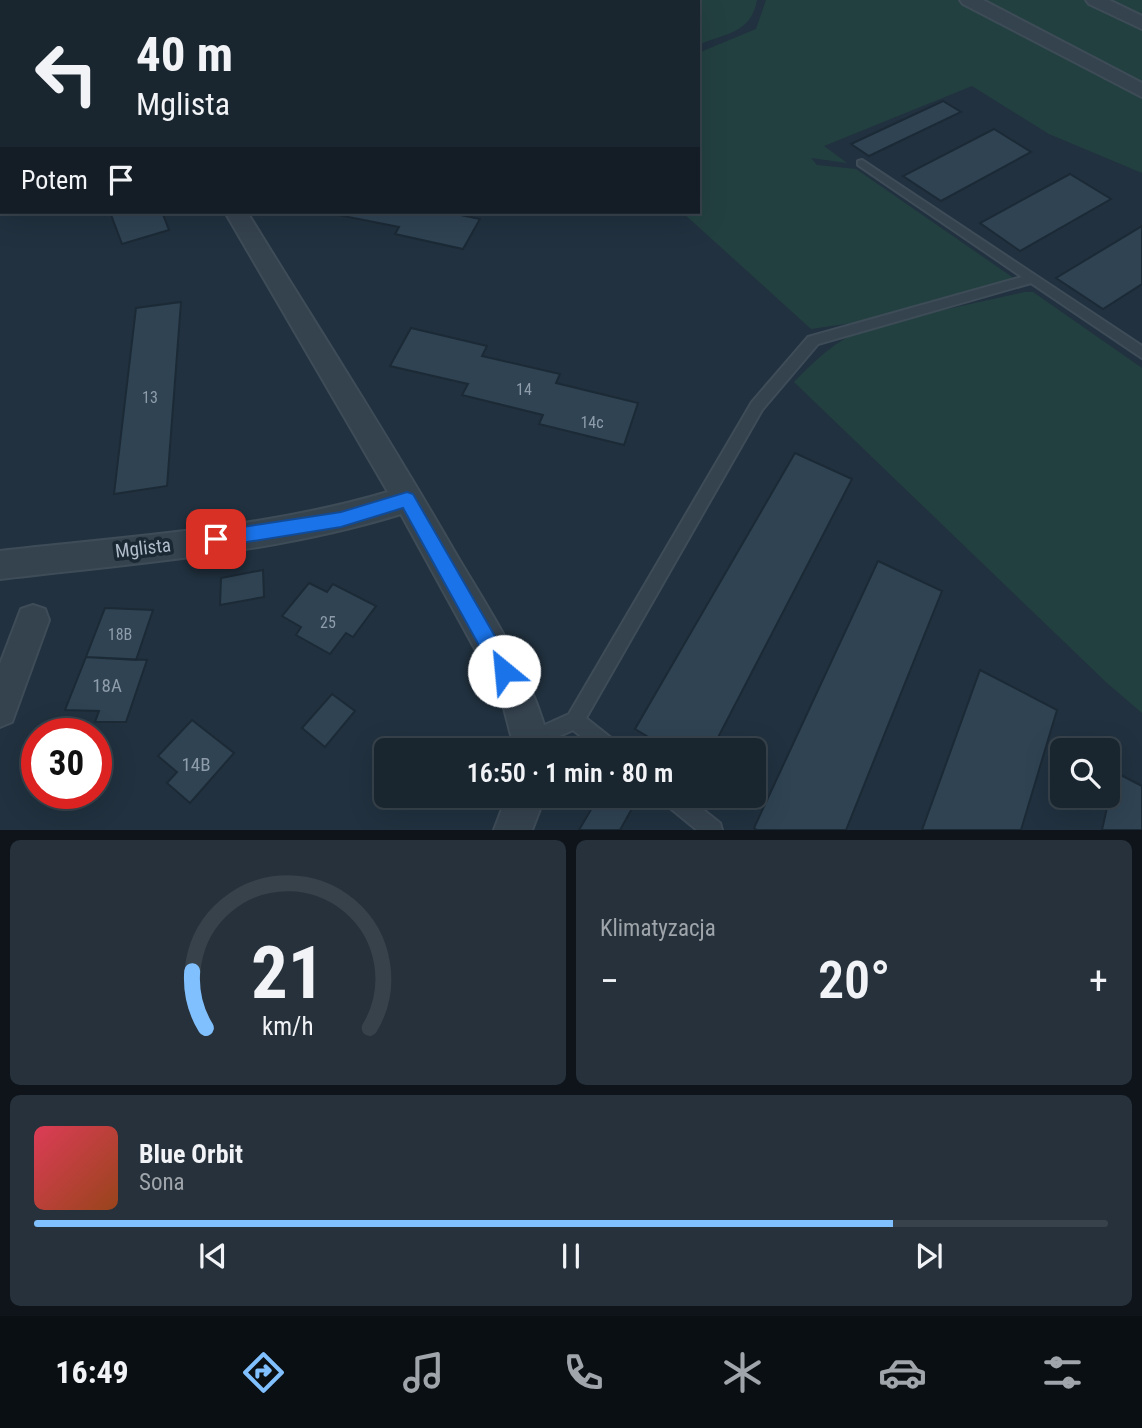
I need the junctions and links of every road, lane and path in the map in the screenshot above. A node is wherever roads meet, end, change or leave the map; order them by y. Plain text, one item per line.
1 (969, 0) edge
2 (1095, 0) edge
3 (1142, 23) edge
4 (1142, 91) edge
5 (862, 163) dead end
6 (237, 214) edge
7 (1033, 278) junction
8 (1142, 353) edge
9 (407, 499) junction
10 (0, 565) edge
11 (33, 620) dead end
12 (0, 710) edge
13 (575, 720) junction
14 (530, 738) edge
15 (544, 738) edge
16 (598, 738) edge
17 (521, 808) edge
18 (686, 808) edge
19 (513, 830) edge
20 (713, 830) edge

1 - 4 street
2 - 3 street
5 - 7 lane
6 - 9 street
7 - 8 lane
7 - 13 lane
9 - 10 street, Mglista
9 - 14 street
11 - 12 street
13 - 15 lane
13 - 16 lane
17 - 19 street
18 - 20 lane

